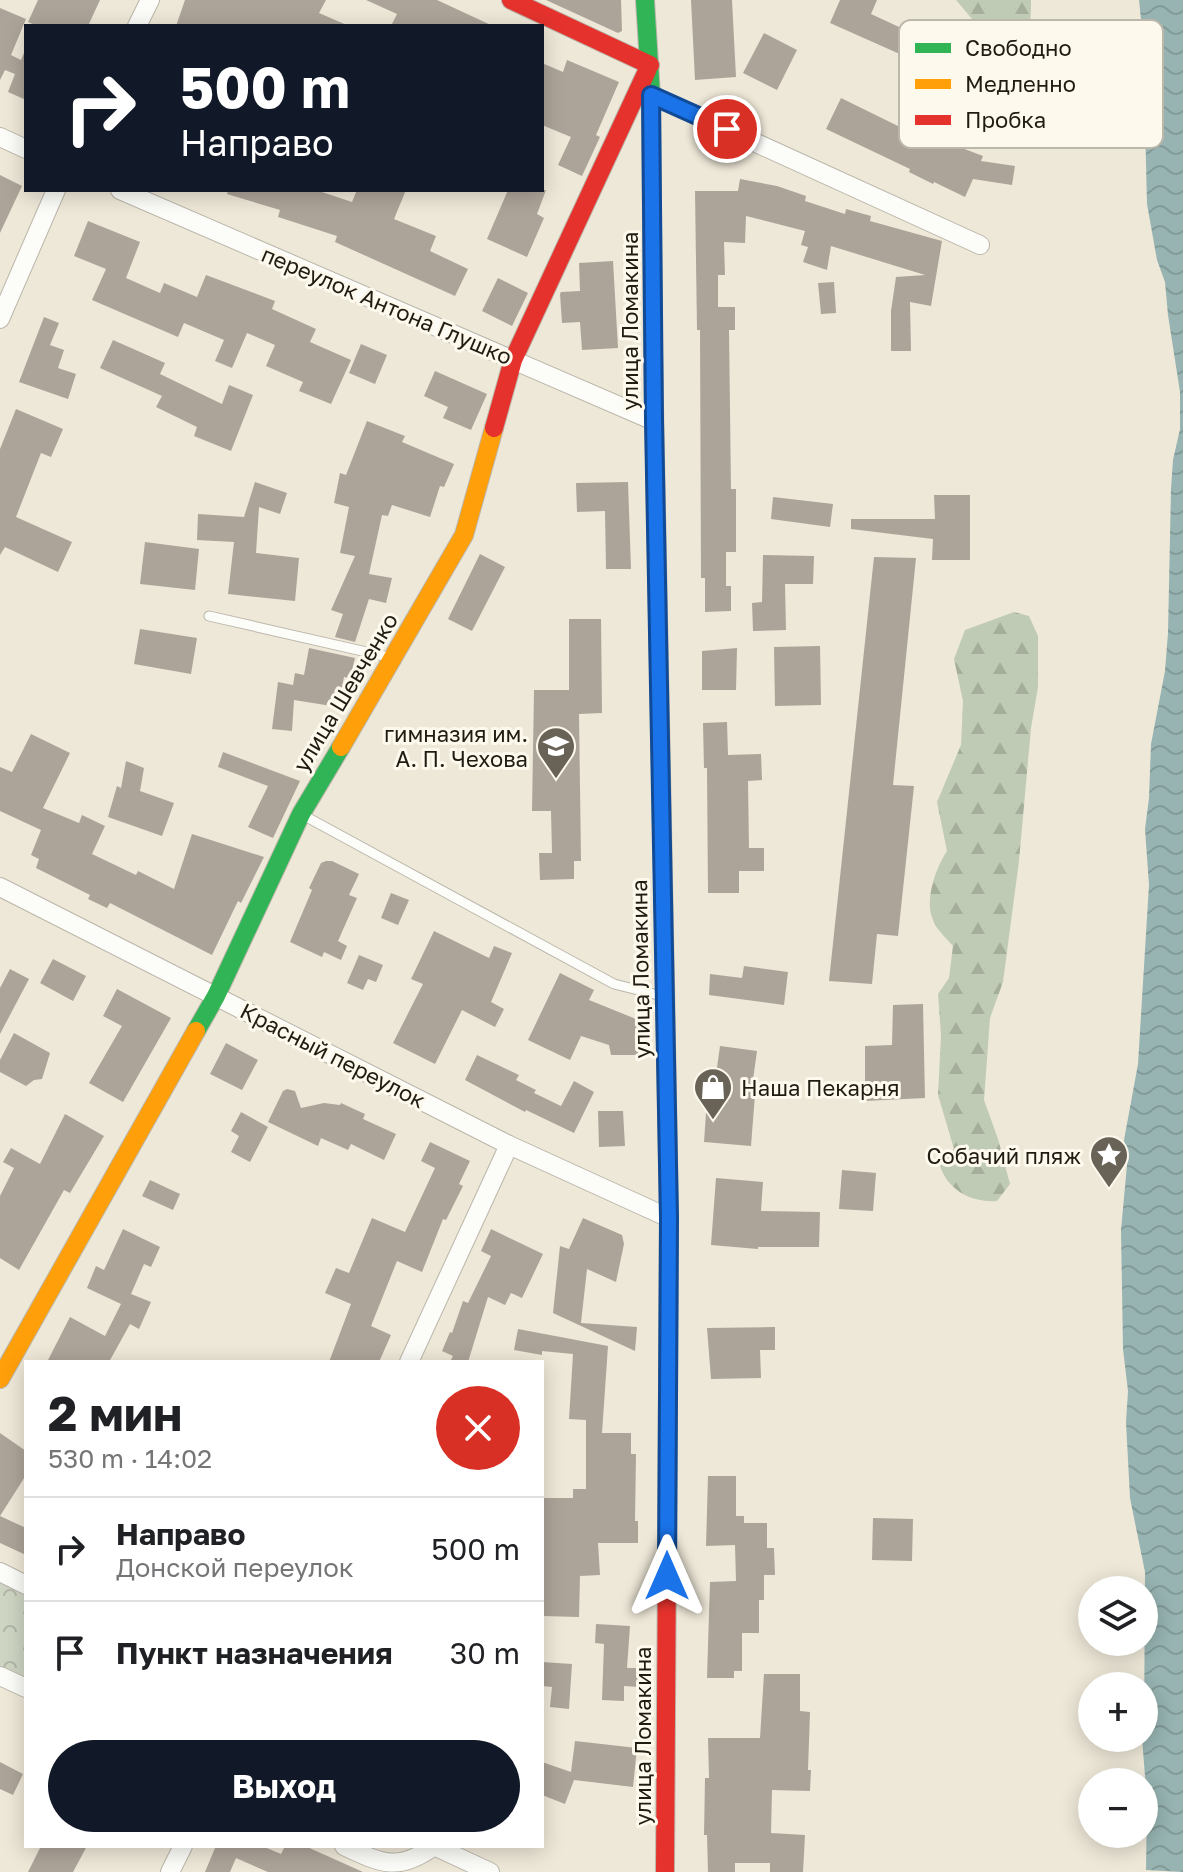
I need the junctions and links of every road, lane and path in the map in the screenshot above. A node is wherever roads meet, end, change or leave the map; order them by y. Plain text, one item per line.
1 (150, 0) edge
2 (511, 0) edge
3 (645, 0) edge
4 (138, 24) edge
5 (650, 65) junction
6 (651, 95) junction
7 (0, 137) edge
8 (24, 148) edge
9 (55, 192) edge
10 (125, 192) edge
11 (980, 245) dead end
12 (0, 319) edge
13 (513, 360) junction
14 (654, 421) junction
15 (209, 616) dead end
16 (394, 659) junction
17 (301, 814) junction
18 (0, 887) edge
19 (216, 996) junction
20 (665, 997) junction
21 (509, 1145) junction
22 (669, 1218) junction
23 (410, 1360) edge
24 (0, 1379) edge
25 (0, 1572) edge
26 (24, 1584) edge
27 (0, 1676) edge
28 (24, 1687) edge
29 (182, 1848) edge
30 (349, 1848) edge
31 (431, 1848) edge
32 (438, 1848) edge
33 (170, 1872) edge
34 (490, 1872) edge
35 (665, 1872) edge

1 - 4 street
2 - 5 street
3 - 5 street, улица Шевченко
5 - 6 street, улица Ломакина
5 - 13 street, улица Шевченко
6 - 11 street
6 - 14 street, улица Ломакина
7 - 8 street
9 - 12 street
10 - 13 street, переулок Антона Глушко
13 - 14 street, переулок Антона Глушко
13 - 16 street, улица Шевченко
14 - 20 street, улица Ломакина
15 - 16 lane
16 - 17 street, улица Шевченко
17 - 19 street, улица Шевченко
17 - 20 lane
18 - 19 street, Красный переулок
19 - 21 street, Красный переулок
19 - 24 street, улица Шевченко
20 - 22 street, улица Ломакина
21 - 22 street, Красный переулок
21 - 23 street
22 - 35 street, улица Ломакина
25 - 26 street
27 - 28 street
29 - 33 street
30 - 31 street
32 - 34 street

